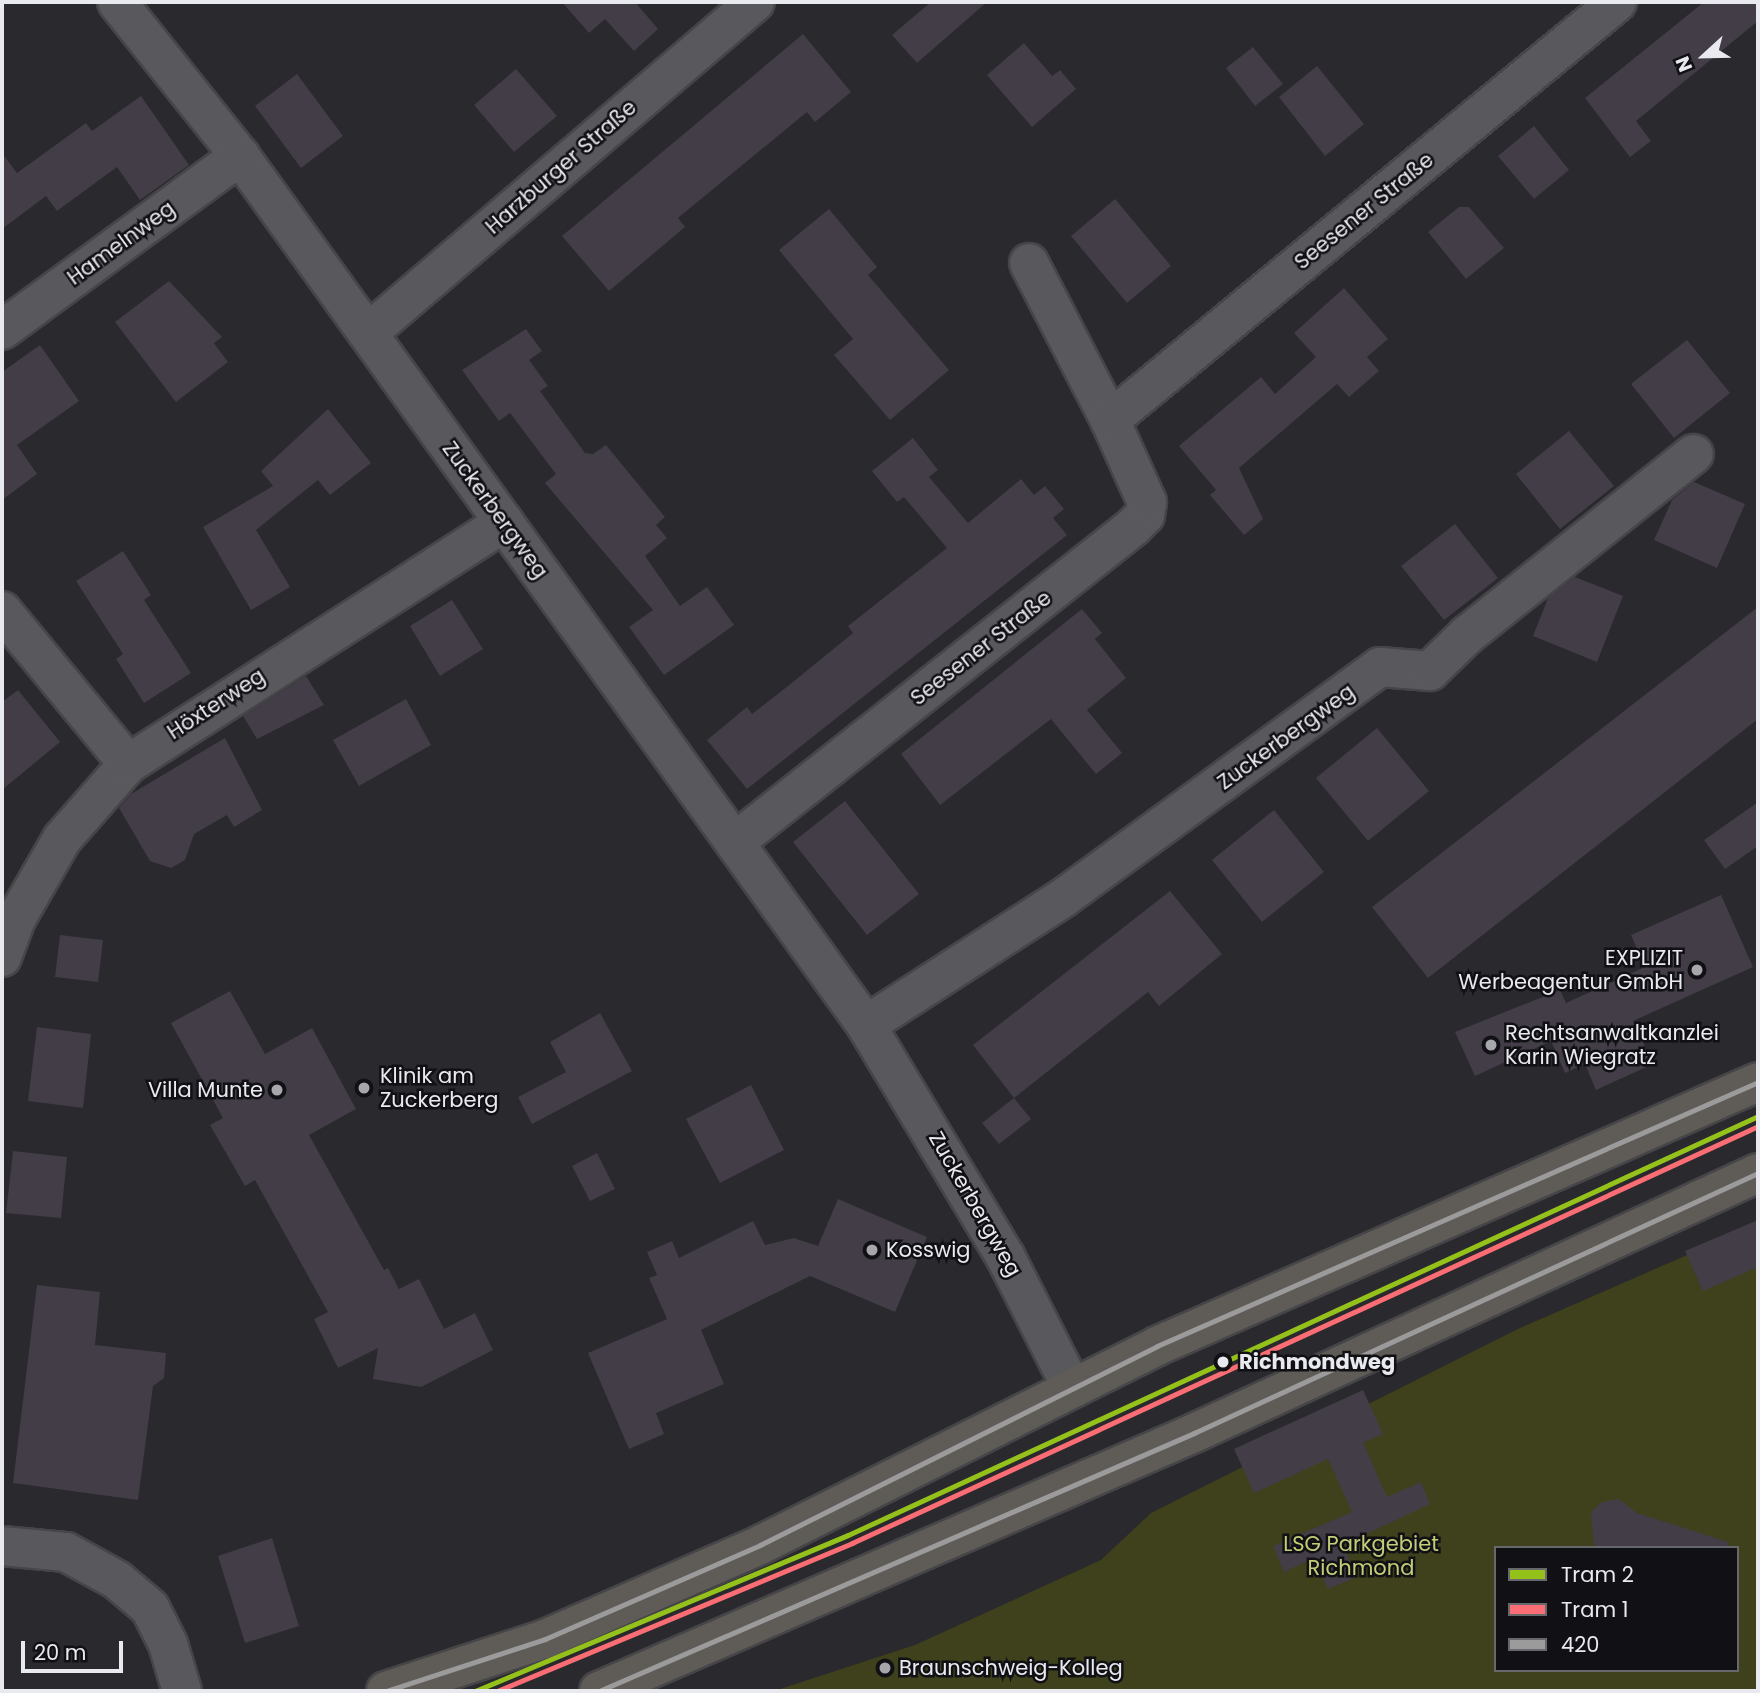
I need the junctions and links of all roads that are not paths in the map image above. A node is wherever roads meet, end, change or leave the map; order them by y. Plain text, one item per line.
1 (117, 2) edge
2 (755, 2) edge
3 (1618, 2) edge
4 (240, 156) junction
5 (1029, 263) dead end
6 (2, 330) edge
7 (368, 333) junction
8 (1110, 420) junction
9 (1694, 454) dead end
10 (504, 523) junction
11 (2, 611) edge
12 (128, 764) junction
13 (735, 842) junction
14 (2, 957) edge
15 (866, 1025) junction
16 (1758, 1082) edge
17 (1758, 1172) edge
18 (1072, 1388) junction
19 (2, 1546) edge
20 (182, 1691) edge
21 (386, 1691) edge
22 (599, 1691) edge

1 - 4 street, Zuckerbergweg
2 - 7 street, Harzburger Straße
3 - 8 street, Seesener Straße
4 - 6 street, Hamelnweg
4 - 7 street, Zuckerbergweg
5 - 8 street, Seesener Straße
7 - 10 street, Zuckerbergweg
8 - 13 street, Seesener Straße
9 - 15 street, Zuckerbergweg
10 - 12 street, Höxterweg
10 - 13 street, Zuckerbergweg
11 - 12 street
12 - 14 street, Höxterweg
13 - 15 street, Zuckerbergweg
15 - 18 street, Zuckerbergweg
16 - 18 main road
17 - 22 main road
18 - 21 main road
19 - 20 street

